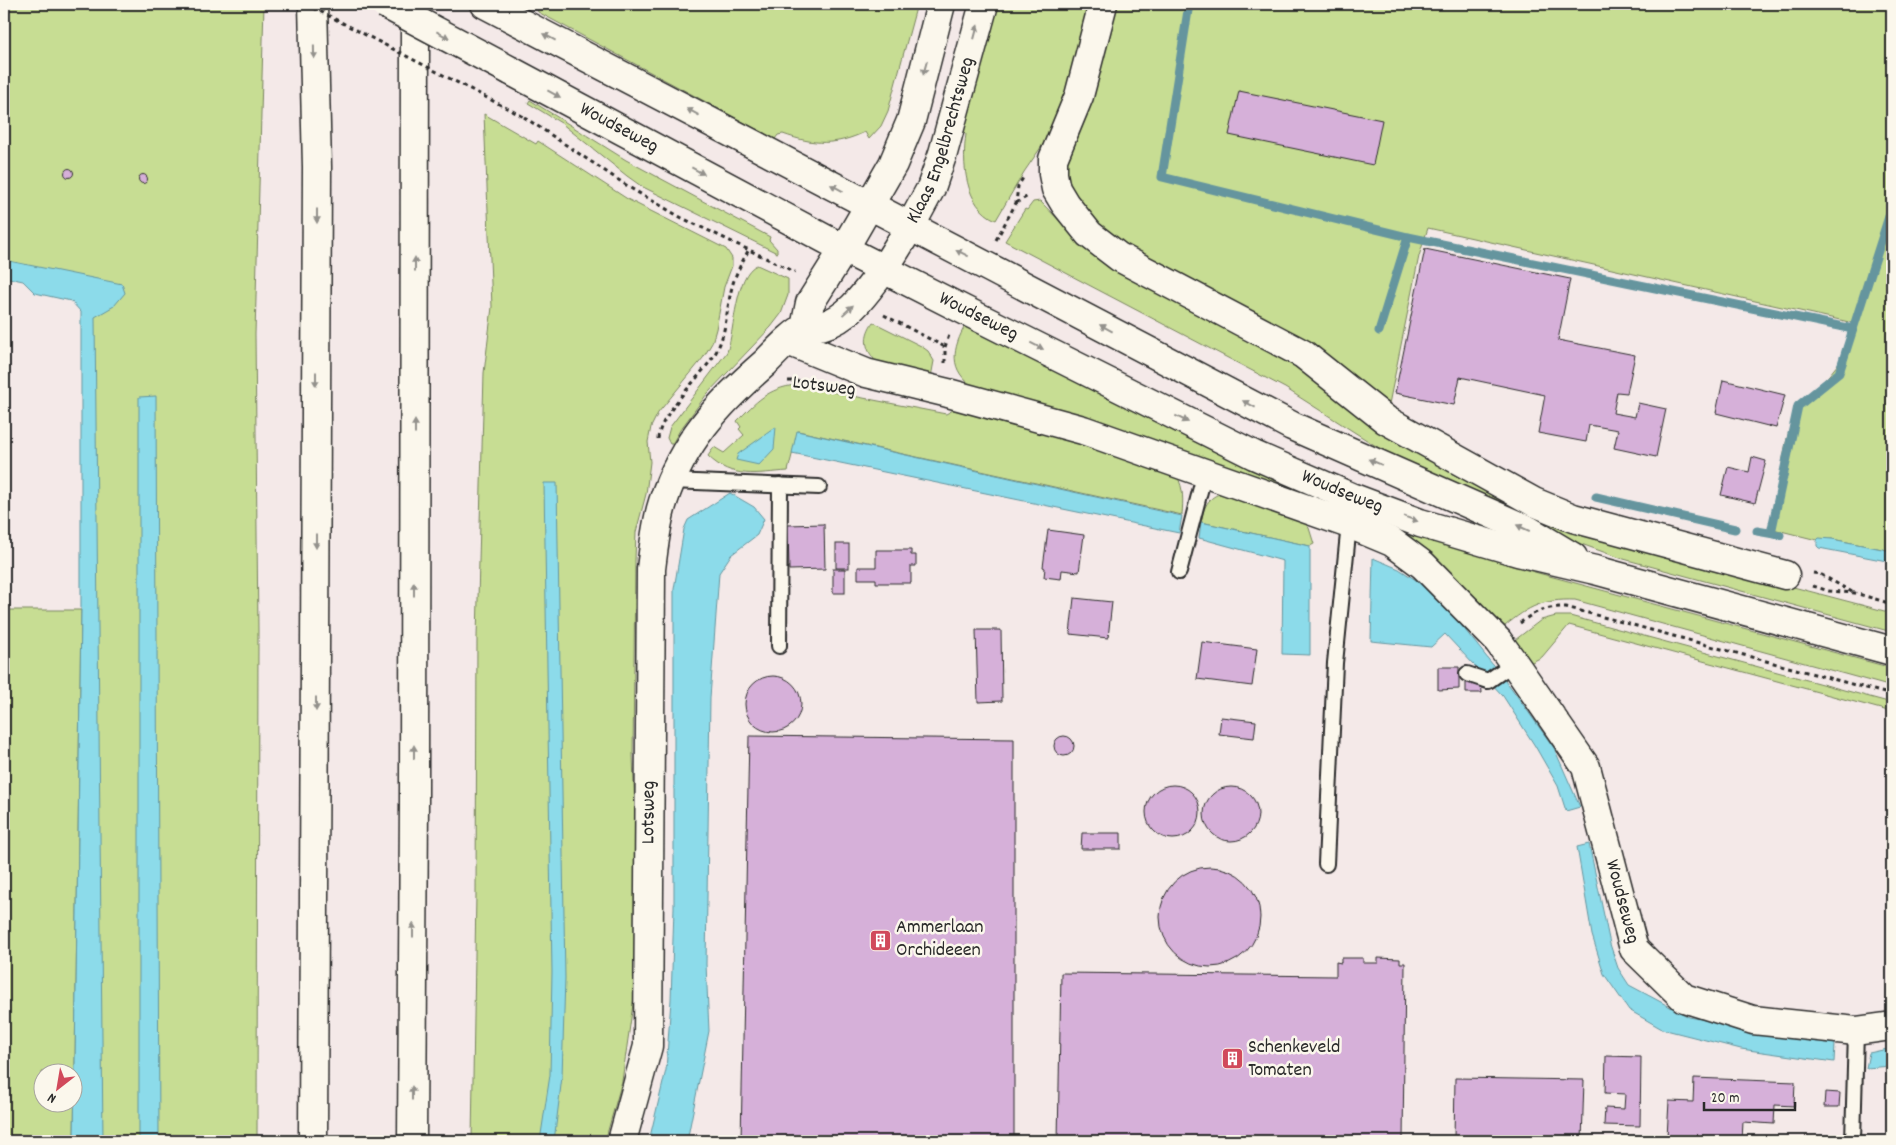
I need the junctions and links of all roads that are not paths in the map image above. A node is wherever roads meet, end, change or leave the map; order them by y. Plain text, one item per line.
1 (313, 4) edge
2 (385, 4) edge
3 (415, 4) edge
4 (485, 4) edge
5 (941, 4) edge
6 (984, 4) edge
7 (1103, 4) edge
8 (870, 205) junction
9 (910, 227) junction
10 (844, 249) junction
11 (884, 269) junction
12 (797, 335) junction
13 (1204, 472) junction
14 (671, 481) junction
15 (780, 485) junction
16 (819, 487) dead end
17 (1349, 524) junction
18 (1596, 570) junction
19 (1179, 572) dead end
20 (1786, 575) road end
21 (779, 646) dead end
22 (1892, 650) edge
23 (1507, 667) junction
24 (1467, 674) dead end
25 (1326, 864) dead end
26 (1892, 1026) edge
27 (1856, 1030) junction
28 (314, 1141) edge
29 (412, 1141) edge
30 (622, 1141) edge
31 (1853, 1141) edge

1 -> 28 main road
2 -> 10 main road, Woudseweg, bridge
29 -> 3 main road
8 -> 4 main road, Woudseweg
5 -> 8 main road, Klaas Engelbrechtsweg
9 -> 6 main road, Klaas Engelbrechtsweg
7 - 20 main road
8 - 9 main road, Woudseweg
8 - 10 main road, Klaas Engelbrechtsweg
9 - 11 main road, Klaas Engelbrechtsweg
18 -> 9 main road, Woudseweg
10 - 11 main road, Woudseweg
10 - 12 main road
12 -> 11 main road
11 -> 18 main road, Woudseweg
12 - 13 main road, Woudseweg
12 - 14 main road, Lotsweg
13 - 17 main road, Woudseweg
13 - 19 lane
14 - 15 lane
14 - 30 main road, Lotsweg
15 - 16 lane
15 - 21 lane
17 - 23 main road, Woudseweg
17 - 25 lane, Woudseweg
18 - 22 main road, Woudseweg
23 - 24 lane
23 - 27 main road, Woudseweg
26 - 27 main road, Woudseweg
27 - 31 lane

